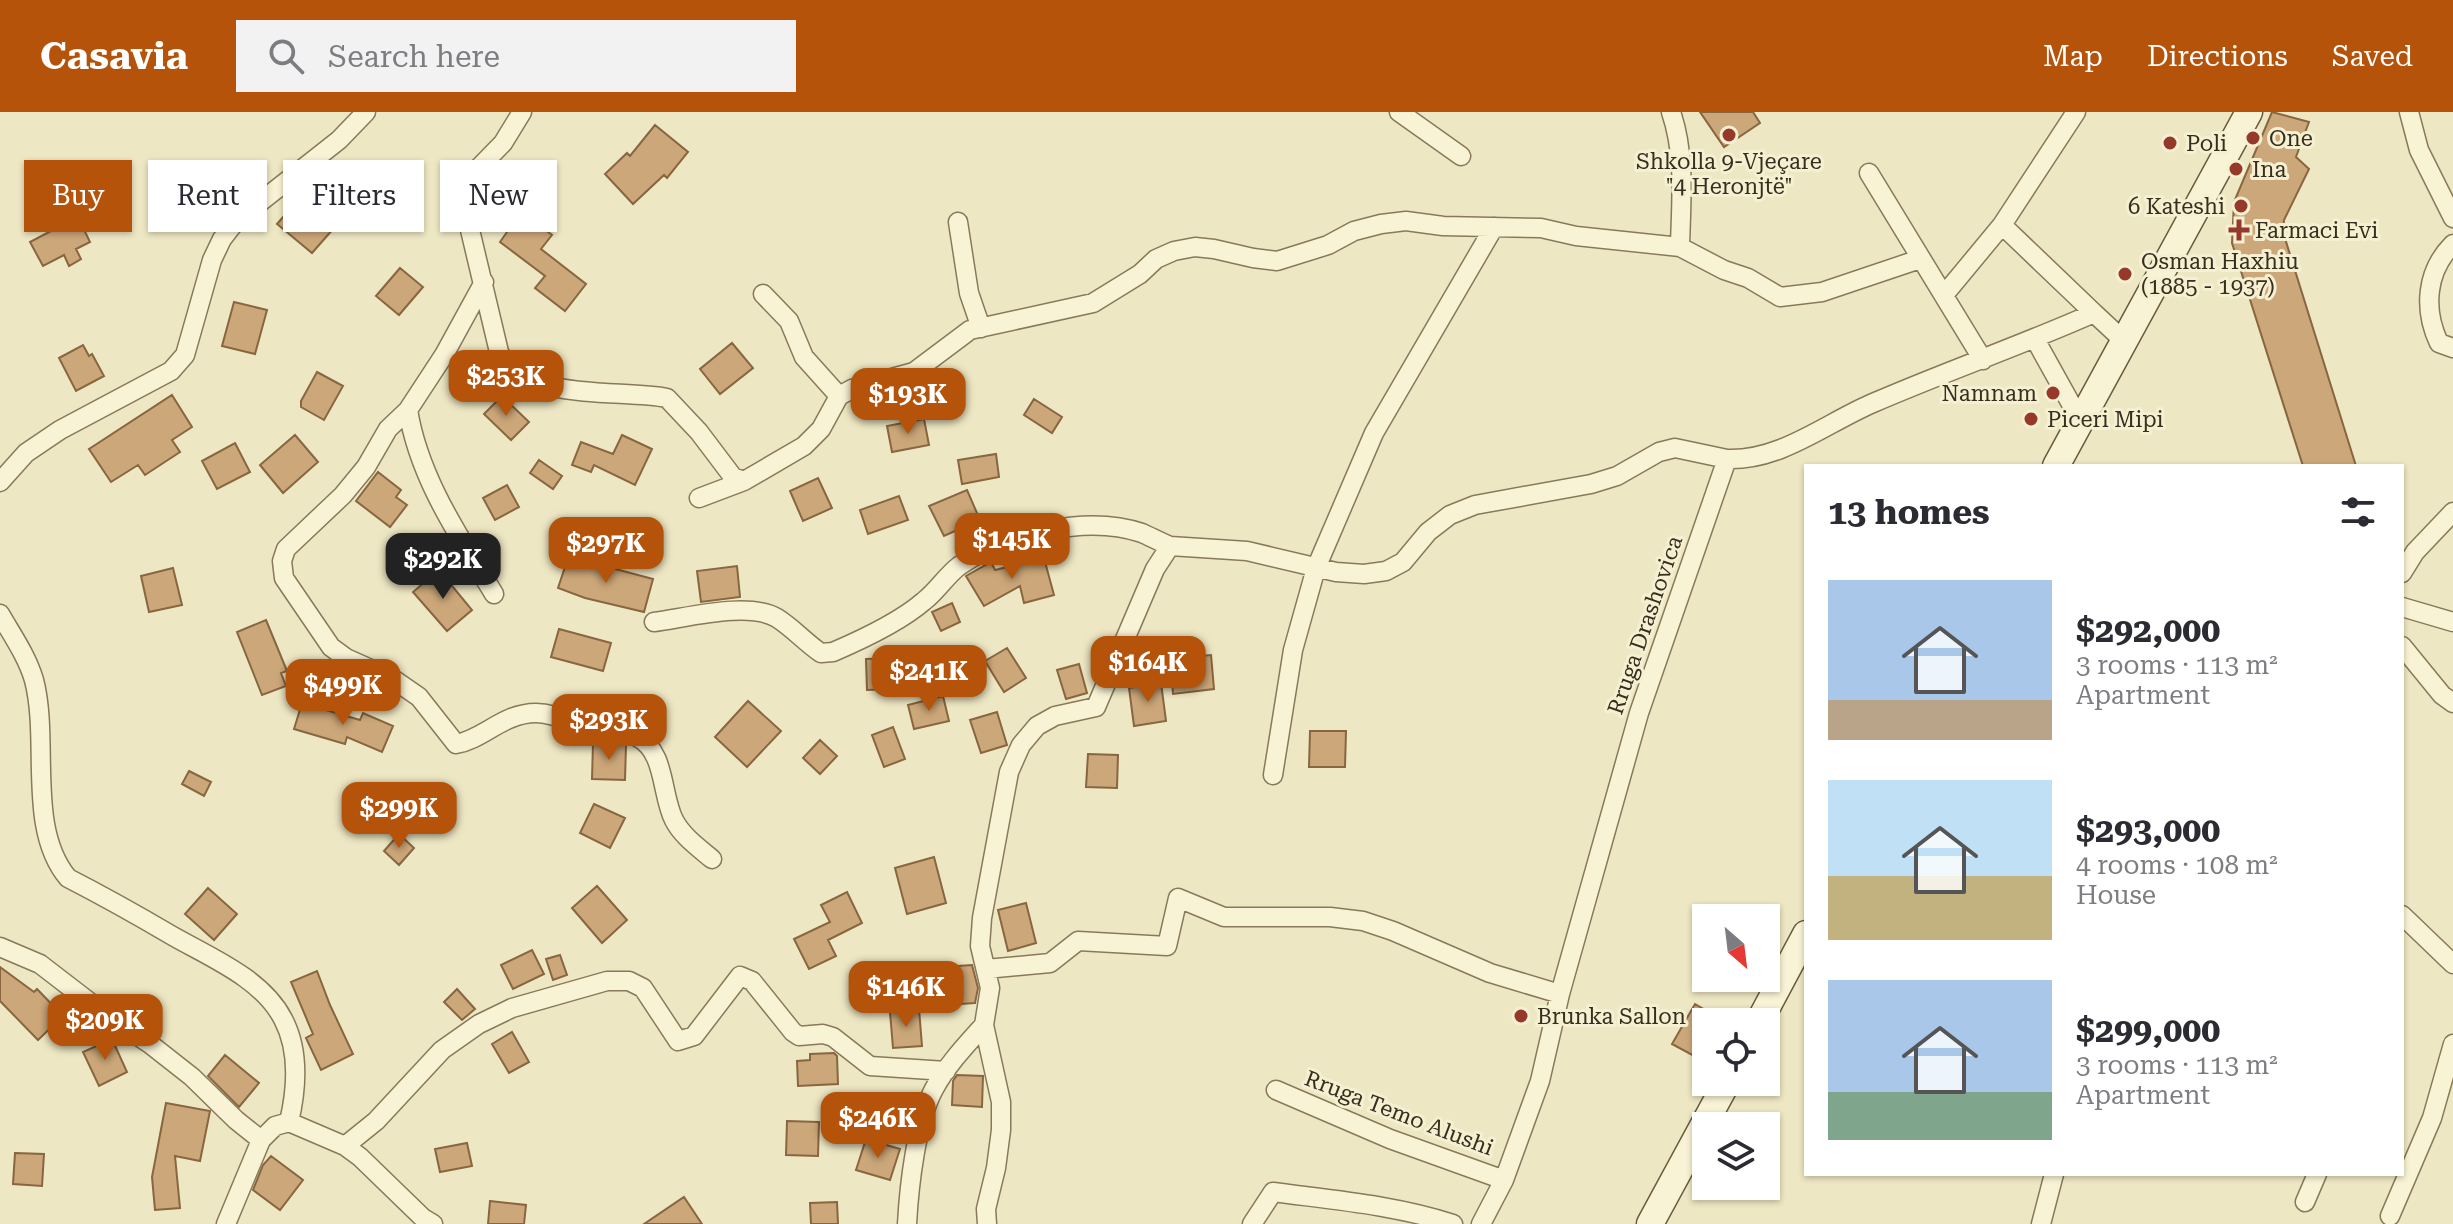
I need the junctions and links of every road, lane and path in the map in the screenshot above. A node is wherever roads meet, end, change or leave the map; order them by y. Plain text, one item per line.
1 (366, 112) edge
2 (522, 112) edge
3 (1399, 112) edge
4 (1671, 112) edge
5 (2076, 112) edge
6 (2249, 112) edge
7 (2409, 112) edge
8 (1461, 156) dead end
9 (1869, 173) dead end
10 (2453, 218) edge
11 (958, 222) dead end
12 (2002, 225) junction
13 (1494, 227) junction
14 (2453, 244) edge
15 (1680, 247) junction
16 (1920, 259) junction
17 (484, 282) junction
18 (763, 294) dead end
19 (1944, 295) junction
20 (2094, 313) junction
21 (981, 328) junction
22 (2035, 339) junction
23 (2124, 341) junction
24 (2453, 348) edge
25 (1983, 360) junction
26 (839, 396) junction
27 (408, 410) junction
28 (2080, 420) junction
29 (1727, 459) junction
30 (2057, 464) edge
31 (744, 481) junction
32 (0, 482) edge
33 (699, 498) dead end
34 (2453, 512) edge
35 (1170, 546) junction
36 (1316, 568) junction
37 (2404, 570) edge
38 (494, 594) dead end
39 (2404, 608) edge
40 (0, 614) edge
41 (654, 622) dead end
42 (2453, 622) edge
43 (2404, 648) edge
44 (2453, 703) edge
45 (1273, 775) dead end
46 (712, 859) dead end
47 (2404, 917) edge
48 (1804, 943) edge
49 (0, 947) edge
50 (2453, 964) edge
51 (1799, 965) edge
52 (986, 969) junction
53 (1560, 994) junction
54 (1769, 1008) edge
55 (984, 1025) junction
56 (2453, 1044) edge
57 (946, 1071) junction
58 (1276, 1090) dead end
59 (1719, 1096) edge
60 (289, 1122) junction
61 (261, 1140) junction
62 (345, 1146) junction
63 (2407, 1159) edge
64 (2053, 1176) edge
65 (2316, 1176) edge
66 (2402, 1176) edge
67 (1504, 1180) junction
68 (2305, 1202) dead end
69 (2390, 1216) dead end
70 (226, 1224) edge
71 (433, 1224) edge
72 (907, 1224) edge
73 (987, 1224) edge
74 (1252, 1224) edge
75 (1453, 1224) edge
76 (1481, 1224) edge
77 (1650, 1224) edge
78 (2041, 1224) edge

1 - 32 street
2 - 17 street
3 - 8 street
4 - 15 street
5 - 12 street
6 - 23 main road
7 - 10 street
9 - 16 street
11 - 21 street
12 - 19 street
12 - 20 street
13 - 15 street
13 - 21 street
13 - 36 street
14 - 24 street
15 - 16 street
16 - 19 street
17 - 27 street
17 - 31 street
18 - 26 street
19 - 25 street
20 - 22 street
20 - 23 street
21 - 26 street
22 - 25 street
22 - 28 street
23 - 28 main road
25 - 29 street
26 - 31 street
27 - 38 street
27 - 46 street
28 - 30 main road
29 - 36 street
29 - 53 street, Rruga Drashovica
31 - 33 street
34 - 37 street
35 - 36 street
35 - 41 street
35 - 52 street
36 - 45 street
39 - 42 street
40 - 60 street
43 - 44 street
47 - 50 street
48 - 51 main road
49 - 61 street
51 - 54 main road
52 - 53 street
52 - 55 street
53 - 67 street, Rruga Drashovica
55 - 57 street
55 - 73 street
56 - 63 street
57 - 62 street
57 - 72 street
58 - 67 street, Rruga Temo Alushi
59 - 77 main road
60 - 61 street
60 - 62 street
61 - 70 street
62 - 71 street
64 - 78 street
65 - 68 street
66 - 69 street
67 - 76 street, Rruga Drashovica
74 - 75 street

